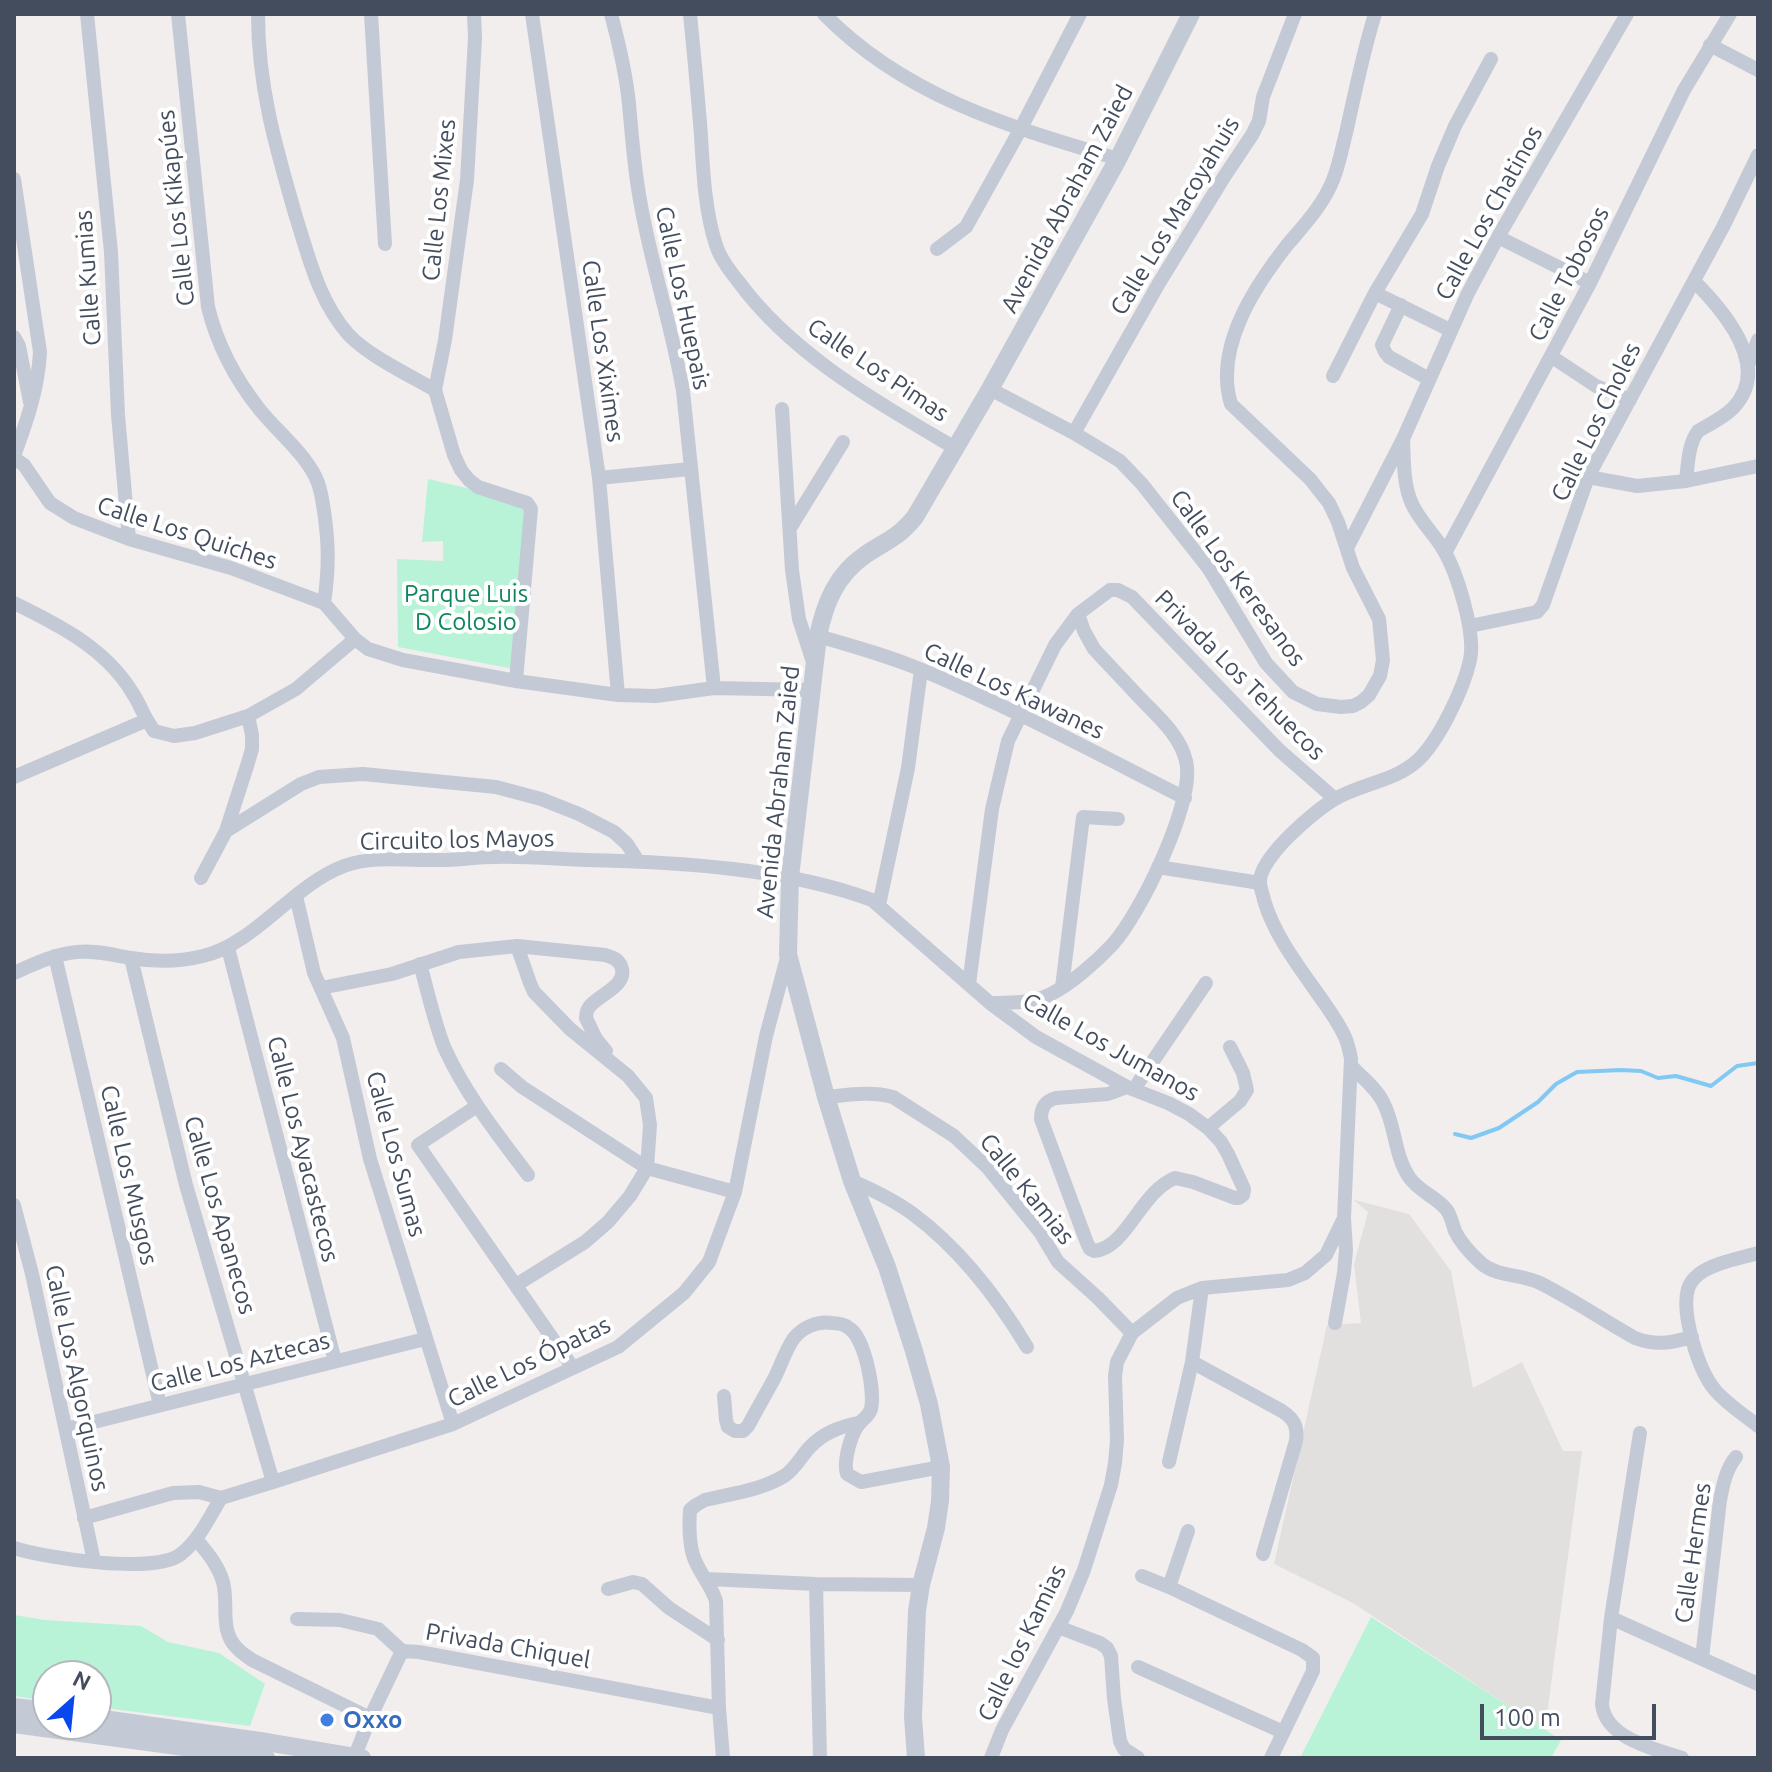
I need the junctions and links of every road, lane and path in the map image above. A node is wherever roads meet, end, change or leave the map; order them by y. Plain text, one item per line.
1 (87, 14) edge
2 (178, 14) edge
3 (258, 14) edge
4 (371, 14) edge
5 (474, 14) edge
6 (532, 14) edge
7 (611, 14) edge
8 (690, 14) edge
9 (824, 14) edge
10 (1080, 14) edge
11 (1191, 14) edge
12 (1295, 14) edge
13 (1375, 14) edge
14 (1627, 14) edge
15 (1730, 14) edge
16 (1710, 45) junction
17 (1491, 59) dead end
18 (1758, 70) edge
19 (1020, 130) junction
20 (1758, 155) edge
21 (1118, 159) junction
22 (14, 179) edge
23 (1498, 237) junction
24 (385, 244) dead end
25 (937, 249) dead end
26 (1694, 281) junction
27 (1590, 283) junction
28 (1375, 293) junction
29 (1401, 305) junction
30 (1450, 330) junction
31 (14, 337) edge
32 (1758, 340) edge
33 (1552, 357) junction
34 (1749, 363) junction
35 (1333, 376) dead end
36 (1429, 379) junction
37 (990, 389) junction
38 (435, 390) junction
39 (1630, 400) junction
40 (31, 408) junction
41 (782, 409) dead end
42 (1074, 433) junction
43 (1403, 439) junction
44 (843, 442) dead end
45 (955, 448) junction
46 (14, 457) edge
47 (1758, 466) edge
48 (690, 469) junction
49 (1588, 477) junction
50 (599, 478) junction
51 (1686, 481) junction
52 (790, 528) junction
53 (129, 539) junction
54 (1347, 548) junction
55 (1445, 553) junction
56 (14, 603) edge
57 (324, 603) junction
58 (1078, 614) junction
59 (1470, 626) junction
60 (818, 636) junction
61 (355, 639) junction
62 (814, 666) junction
63 (921, 670) junction
64 (516, 681) junction
65 (714, 688) junction
66 (811, 690) junction
67 (618, 695) junction
68 (1020, 715) junction
69 (248, 716) junction
70 (147, 720) junction
71 (14, 777) edge
72 (1185, 798) junction
73 (1335, 799) junction
74 (1118, 819) dead end
75 (226, 831) junction
76 (638, 861) junction
77 (1158, 867) junction
78 (790, 877) junction
79 (201, 878) dead end
80 (1260, 883) junction
81 (296, 896) junction
82 (879, 905) junction
83 (517, 946) junction
84 (228, 948) junction
85 (788, 954) junction
86 (55, 956) junction
87 (131, 958) junction
88 (420, 964) junction
89 (14, 973) edge
90 (1206, 983) dead end
91 (969, 984) junction
92 (1062, 987) junction
93 (321, 988) junction
94 (990, 1003) junction
95 (1230, 1047) dead end
96 (1351, 1066) junction
97 (618, 1068) junction
98 (501, 1069) dead end
99 (1130, 1088) junction
100 (826, 1097) junction
101 (477, 1106) junction
102 (1208, 1128) junction
103 (647, 1168) junction
104 (528, 1175) dead end
105 (852, 1181) junction
106 (735, 1192) junction
107 (14, 1205) edge
108 (1344, 1218) junction
109 (1758, 1253) edge
110 (516, 1285) junction
111 (1202, 1288) junction
112 (1335, 1323) dead end
113 (1132, 1333) junction
114 (1692, 1337) junction
115 (425, 1339) junction
116 (1027, 1347) dead end
117 (335, 1361) junction
118 (1192, 1362) junction
119 (573, 1368) junction
120 (245, 1384) junction
121 (724, 1396) dead end
122 (160, 1405) junction
123 (858, 1423) junction
124 (453, 1424) junction
125 (1758, 1426) edge
126 (66, 1429) junction
127 (1640, 1433) dead end
128 (1736, 1457) dead end
129 (1169, 1462) dead end
130 (941, 1467) junction
131 (273, 1482) junction
132 (221, 1498) junction
133 (84, 1518) junction
134 (1188, 1531) dead end
135 (196, 1539) junction
136 (14, 1548) edge
137 (1263, 1554) dead end
138 (94, 1561) junction
139 (1142, 1576) dead end
140 (707, 1579) junction
141 (816, 1584) junction
142 (921, 1585) junction
143 (1169, 1587) junction
144 (608, 1589) dead end
145 (1611, 1618) junction
146 (297, 1619) dead end
147 (1058, 1627) junction
148 (718, 1640) junction
149 (402, 1651) junction
150 (1702, 1658) junction
151 (1138, 1667) dead end
152 (1758, 1684) edge
153 (719, 1708) junction
154 (370, 1718) junction
155 (112, 1721) edge
156 (14, 1724) edge
157 (1283, 1732) junction
158 (266, 1753) edge
159 (356, 1758) edge
160 (723, 1758) edge
161 (820, 1758) edge
162 (916, 1758) edge
163 (991, 1758) edge
164 (1138, 1758) edge
165 (1271, 1758) edge
166 (1682, 1758) edge

1 - 53 street, Calle Kumias
2 - 57 street, Calle Los Kikapúes
3 - 38 street
4 - 24 street
5 - 38 street, Calle Los Mixes
6 - 50 street, Calle Los Xiximes
7 - 48 street, Calle Los Huepais
8 - 45 street, Calle Los Pimas
9 - 19 street
10 - 19 street
11 - 21 street, Avenida Abraham Zaied
12 - 42 street, Calle Los Macoyahuis
13 - 54 street
14 - 23 street, Calle Los Chatinos
15 - 16 street, Calle Tobosos
16 - 18 street
16 - 27 street, Calle Tobosos
17 - 28 street
19 - 21 street
19 - 25 street
20 - 26 street, Calle Los Choles
21 - 37 street, Avenida Abraham Zaied
22 - 40 street
23 - 27 street
23 - 30 street, Calle Los Chatinos
26 - 34 street
26 - 39 street, Calle Los Choles
27 - 33 street, Calle Tobosos
28 - 29 street
28 - 35 street
29 - 30 street
29 - 36 street
30 - 36 street, Calle Los Chatinos
31 - 40 street
32 - 34 street
33 - 39 street
33 - 55 street, Calle Tobosos
34 - 51 street
36 - 43 street, Calle Los Chatinos
37 - 42 street, Calle Los Keresanos
37 - 45 street, Avenida Abraham Zaied
38 - 64 street
39 - 49 street, Calle Los Choles
40 - 46 street
41 - 52 street
42 - 54 street, Calle Los Keresanos
43 - 54 street, Calle Los Chatinos
43 - 55 street, Calle Los Chatinos
44 - 52 street
45 - 60 street, Avenida Abraham Zaied
46 - 53 street, Calle Los Quiches
47 - 51 street
48 - 50 street
48 - 65 street, Calle Los Huepais
49 - 51 street
49 - 59 street, Calle Los Choles
50 - 67 street, Calle Los Xiximes
52 - 62 street
53 - 57 street, Calle Los Quiches
55 - 59 street, Calle Los Chatinos
56 - 70 street
57 - 61 street, Calle Los Quiches
58 - 68 street, Privada Los Tehuecos
58 - 72 street
58 - 73 street, Privada Los Tehuecos
59 - 73 street, Calle Los Chatinos
60 - 62 street, Avenida Abraham Zaied
60 - 63 street, Calle Los Kawanes
61 - 64 street
61 - 69 street
62 - 66 street, Avenida Abraham Zaied
63 - 68 street, Calle Los Kawanes
63 - 82 street
64 - 67 street
65 - 66 street
65 - 67 street
66 - 78 street, Avenida Abraham Zaied
68 - 72 street, Calle Los Kawanes
68 - 91 street, Privada Los Tehuecos
69 - 70 street
69 - 75 street
70 - 71 street
72 - 77 street
73 - 80 street, Calle Los Chatinos
74 - 92 street
75 - 76 street
75 - 79 street
76 - 78 street, Circuito los Mayos
76 - 81 street, Circuito los Mayos
77 - 80 street
77 - 92 street
78 - 82 street, Calle Los Jumanos
78 - 85 street, Avenida Abraham Zaied
80 - 96 street
81 - 84 street, Circuito los Mayos
81 - 93 street, Calle Los Sumas
82 - 91 street, Calle Los Jumanos
83 - 88 street
83 - 97 street
83 - 97 street
84 - 87 street, Circuito los Mayos
84 - 117 street, Calle Los Ayacastecos
85 - 100 street, Avenida Abraham Zaied
85 - 106 street, Calle Los Ópatas
86 - 87 street, Circuito los Mayos
86 - 89 street, Circuito los Mayos
86 - 122 street, Calle Los Musgos
87 - 120 street, Calle Los Apanecos
88 - 93 street
88 - 101 street
90 - 99 street
91 - 94 street, Calle Los Jumanos
92 - 94 street
93 - 115 street, Calle Los Sumas
94 - 99 street, Calle Los Jumanos
95 - 102 street, Calle Los Jumanos
96 - 108 street
96 - 114 street
97 - 103 street
98 - 103 street
99 - 102 street, Calle Los Jumanos
99 - 102 street
100 - 105 street, Avenida Abraham Zaied
100 - 113 street, Calle Kamias
101 - 104 street
101 - 110 street
103 - 106 street
103 - 110 street
105 - 116 street
105 - 130 street, Avenida Abraham Zaied
106 - 119 street, Calle Los Ópatas
107 - 126 street, Calle Los Algorquinos
108 - 111 street, Calle los Kamias
108 - 112 street
109 - 114 street
110 - 119 street
111 - 113 street, Calle los Kamias
111 - 118 street
113 - 147 street, Calle los Kamias
114 - 125 street
115 - 117 street, Calle Los Aztecas
115 - 124 street, Calle Los Sumas
117 - 120 street, Calle Los Aztecas
118 - 129 street
118 - 137 street
119 - 124 street, Calle Los Ópatas
120 - 122 street, Calle Los Aztecas
120 - 131 street, Calle Los Apanecos
121 - 123 street
122 - 126 street, Calle Los Aztecas
123 - 130 street
123 - 140 street
124 - 131 street, Calle Los Ópatas
126 - 133 street, Calle Los Algorquinos
127 - 145 street
128 - 150 street, Calle Hermes
130 - 142 street, Avenida Abraham Zaied
131 - 132 street, Calle Los Ópatas
132 - 133 street, Calle Los Ópatas
132 - 135 street
133 - 138 street, Calle Los Algorquinos
134 - 143 street
135 - 138 street
135 - 154 street
136 - 138 street
139 - 143 street
140 - 141 street
140 - 148 street
141 - 142 street
141 - 161 street
142 - 162 street, Avenida Abraham Zaied
143 - 157 street
144 - 148 street
145 - 150 street
145 - 166 street
146 - 149 street, Privada Chiquel
147 - 163 street, Calle los Kamias
147 - 164 street
148 - 153 street
149 - 153 street, Privada Chiquel
149 - 154 street
150 - 152 street
151 - 157 street
153 - 160 street
154 - 159 street
155 - 158 street
156 - 158 street
157 - 165 street
158 - 159 street

